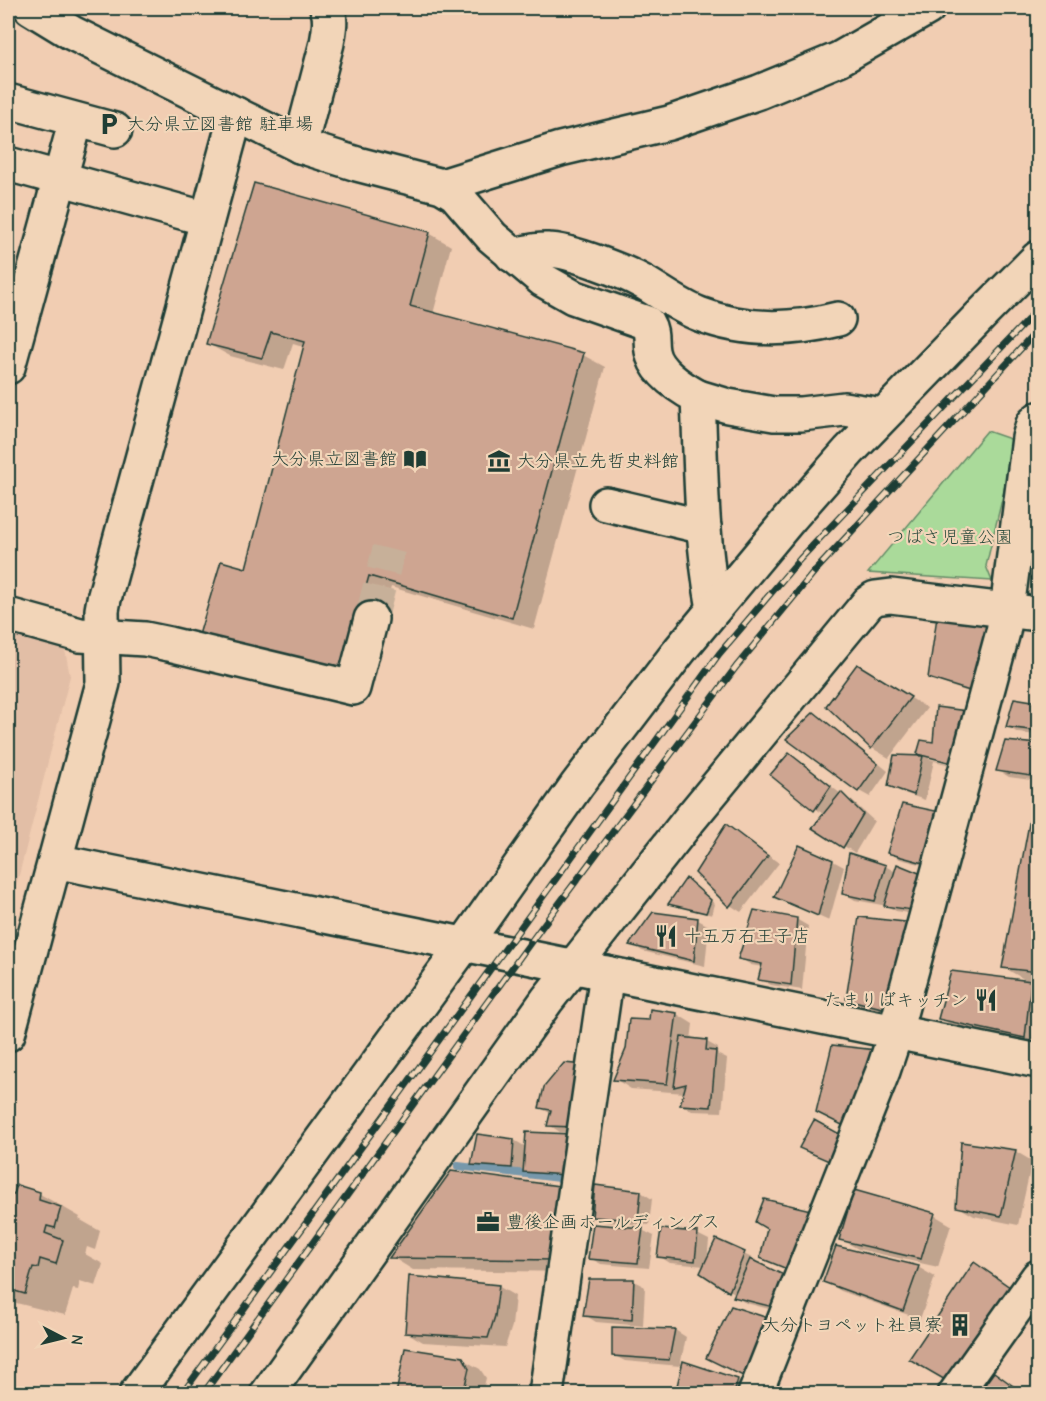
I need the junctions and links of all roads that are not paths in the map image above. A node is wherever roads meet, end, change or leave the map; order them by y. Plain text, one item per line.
1 (31, 8) edge
2 (327, 8) edge
3 (928, 8) edge
4 (8, 101) edge
5 (236, 114) junction
6 (76, 120) junction
7 (115, 130) dead end
8 (300, 146) junction
9 (8, 164) edge
10 (59, 178) junction
11 (442, 186) junction
12 (207, 219) junction
13 (512, 255) junction
14 (1038, 258) edge
15 (838, 319) dead end
16 (8, 367) edge
17 (698, 397) junction
18 (884, 415) junction
19 (1038, 419) edge
20 (606, 504) dead end
21 (704, 527) junction
22 (714, 609) junction
23 (1023, 612) edge
24 (8, 615) edge
25 (371, 619) tunnel mouth
26 (102, 637) junction
27 (55, 861) junction
28 (464, 945) junction
29 (573, 967) junction
30 (607, 973) junction
31 (894, 1032) junction
32 (8, 1034) edge
33 (1038, 1061) edge
34 (1038, 1277) edge
35 (136, 1394) edge
36 (267, 1394) edge
37 (546, 1394) edge
38 (755, 1394) edge
39 (955, 1394) edge

1 - 5 street
2 - 8 street
3 - 11 street
4 - 6 street
5 - 8 street
5 - 12 street
6 - 7 street
6 - 10 street
8 - 11 street
9 - 10 street
10 - 12 street
10 - 16 street
11 - 13 street
12 - 26 street
13 - 15 street
13 - 17 street
14 - 18 street
17 - 18 street
17 - 21 street
18 - 22 street
19 - 23 street
20 - 21 street
21 - 22 street
22 - 28 street
23 - 29 street
23 - 31 street
24 - 26 street
25 - 26 street
26 - 27 street
27 - 28 street
27 - 32 street
28 - 29 street
28 - 35 street
29 - 30 street
29 - 36 street
30 - 31 street
30 - 37 street
31 - 33 street
31 - 38 street
34 - 39 street

